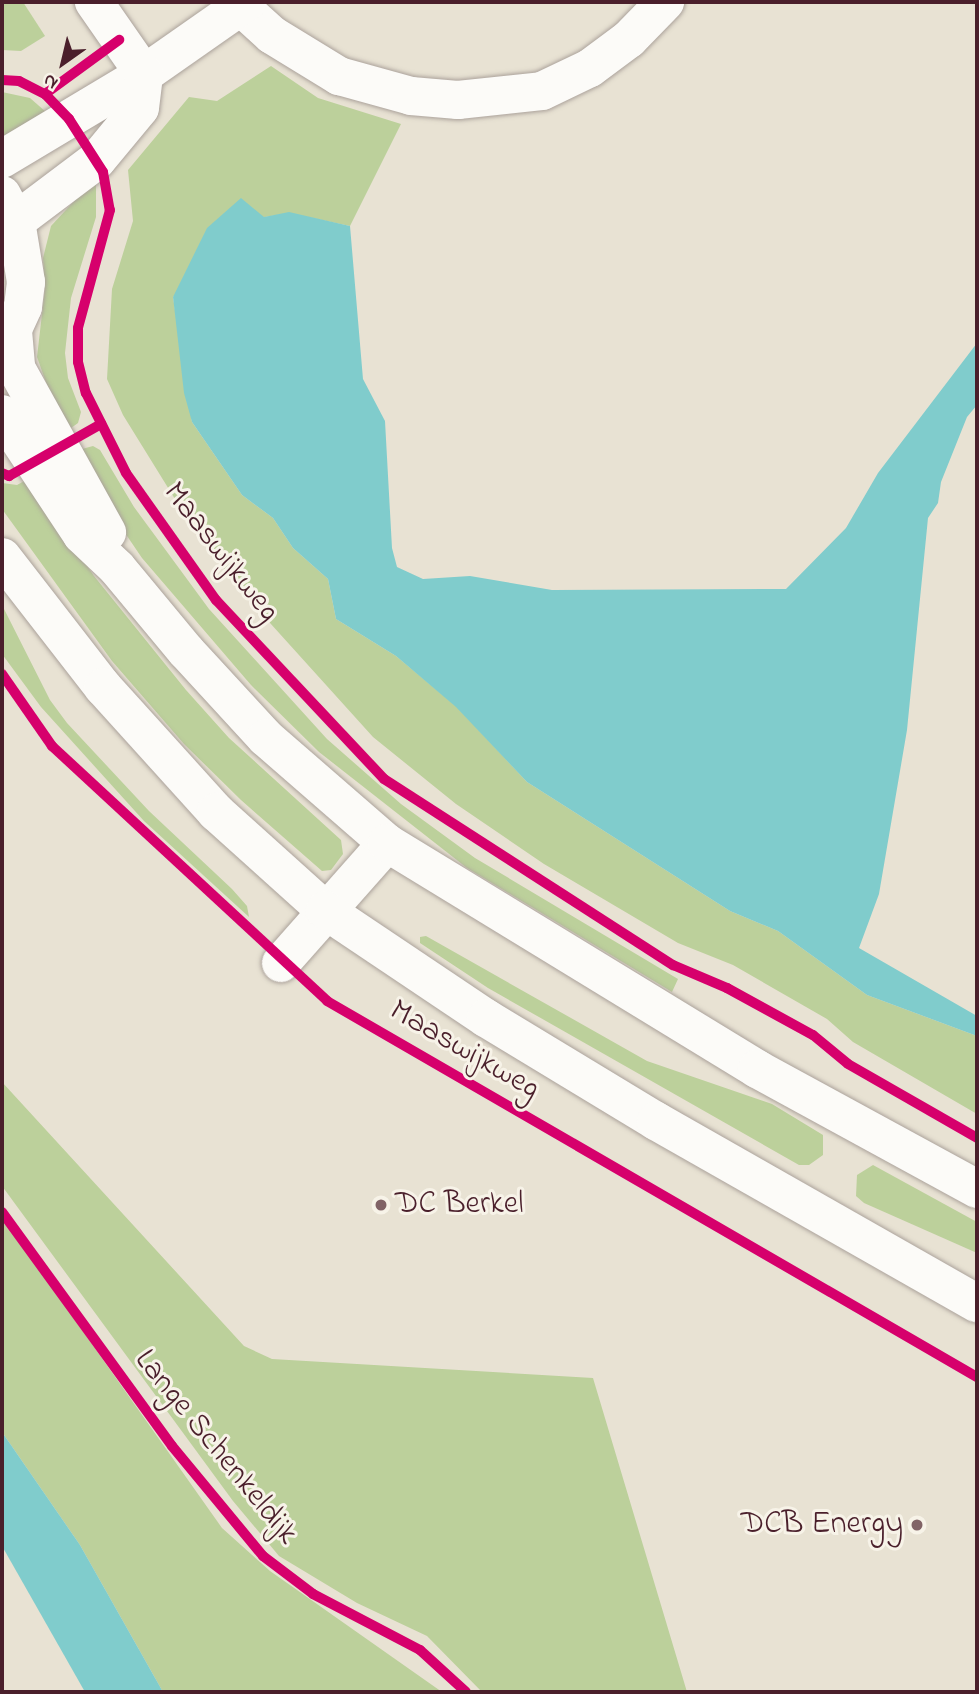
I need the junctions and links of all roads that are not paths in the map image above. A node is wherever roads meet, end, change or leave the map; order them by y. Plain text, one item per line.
1 (94, 2) edge
2 (665, 2) edge
3 (244, 4) edge
4 (145, 74) junction
5 (2, 159) edge
6 (9, 208) edge
7 (8, 342) edge
8 (2, 414) edge
9 (2, 556) edge
10 (117, 568) junction
11 (387, 843) junction
12 (325, 910) junction
13 (281, 963) dead end
14 (977, 1189) edge
15 (977, 1303) edge

1 - 4 street
2 - 3 street
3 - 4 street
4 - 5 street
4 - 6 street
6 - 7 street
7 - 10 street
8 - 10 street
9 - 12 street, Maaswijkweg
10 - 11 street
11 - 12 street
11 - 14 street
12 - 13 street
12 - 15 street, Maaswijkweg

